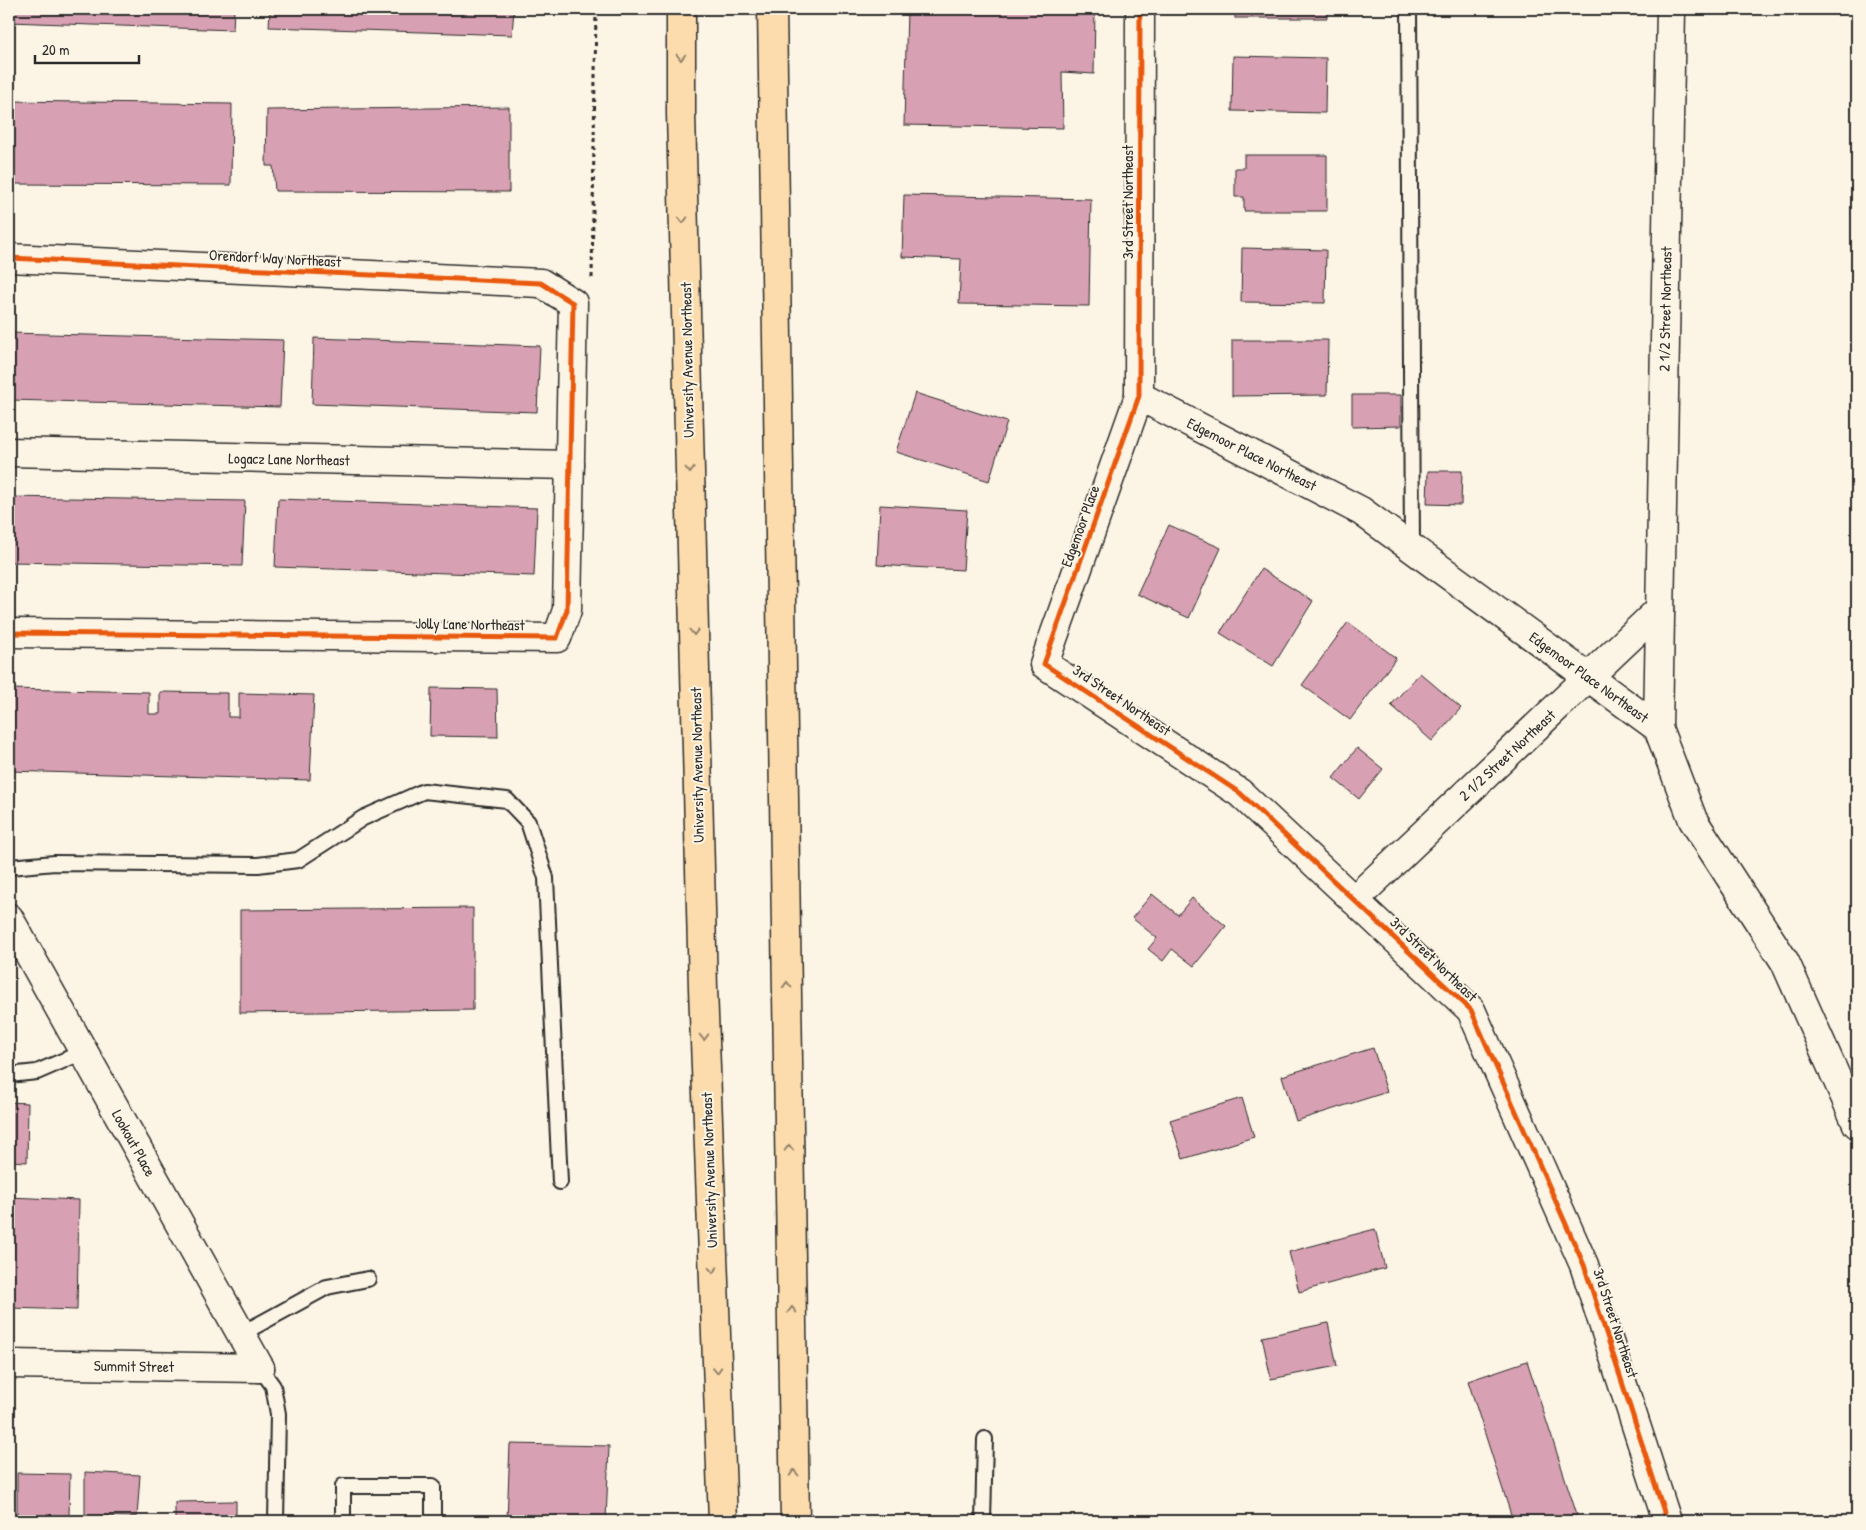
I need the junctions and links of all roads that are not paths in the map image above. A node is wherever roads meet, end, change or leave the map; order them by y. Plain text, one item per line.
1 (681, 9) edge
2 (772, 9) edge
3 (1140, 9) edge
4 (1408, 9) edge
5 (1670, 9) edge
6 (9, 258) edge
7 (572, 303) joint
8 (1140, 396) junction
9 (9, 452) edge
10 (570, 465) junction
11 (1412, 548) junction
12 (1660, 608) junction
13 (9, 633) edge
14 (1044, 664) joint
15 (1589, 678) junction
16 (1658, 728) junction
17 (9, 867) edge
18 (1354, 900) junction
19 (9, 918) edge
20 (83, 1052) junction
21 (9, 1075) edge
22 (1857, 1124) edge
23 (560, 1182) dead end
24 (368, 1279) dead end
25 (241, 1334) junction
26 (9, 1364) edge
27 (260, 1368) junction
28 (985, 1439) dead end
29 (276, 1521) edge
30 (343, 1521) edge
31 (433, 1521) edge
32 (723, 1521) edge
33 (795, 1521) edge
34 (983, 1521) edge
35 (1667, 1521) edge

1 -> 32 main road, University Avenue Northeast
33 -> 2 main road
3 - 8 street, 3rd Street Northeast
4 - 11 lane
5 - 12 street, 2 1/2 Street Northeast
6 - 7 street, Orendorf Way Northeast
7 - 10 street, Jolly Lane Northeast
8 - 11 street, Edgemoor Place Northeast
8 - 14 street, Edgemoor Place
9 - 10 street, Logacz Lane Northeast
10 - 13 street, Jolly Lane Northeast
11 - 15 street, Edgemoor Place Northeast
12 - 15 street, 2 1/2 Street Northeast
12 - 16 street, 2 1/2 Street Northeast
14 - 18 street, 3rd Street Northeast
15 - 16 street, Edgemoor Place Northeast
15 - 18 street, 2 1/2 Street Northeast
16 - 22 street, Edgemoor Place Northeast
17 - 23 lane
18 - 35 street, 3rd Street Northeast
19 - 20 street, Lookout Place
20 - 21 lane
20 - 25 street, Lookout Place
24 - 25 lane
25 - 27 street, Lookout Place
26 - 27 street, Summit Street
27 - 29 lane
28 - 34 lane
30 - 31 lane

